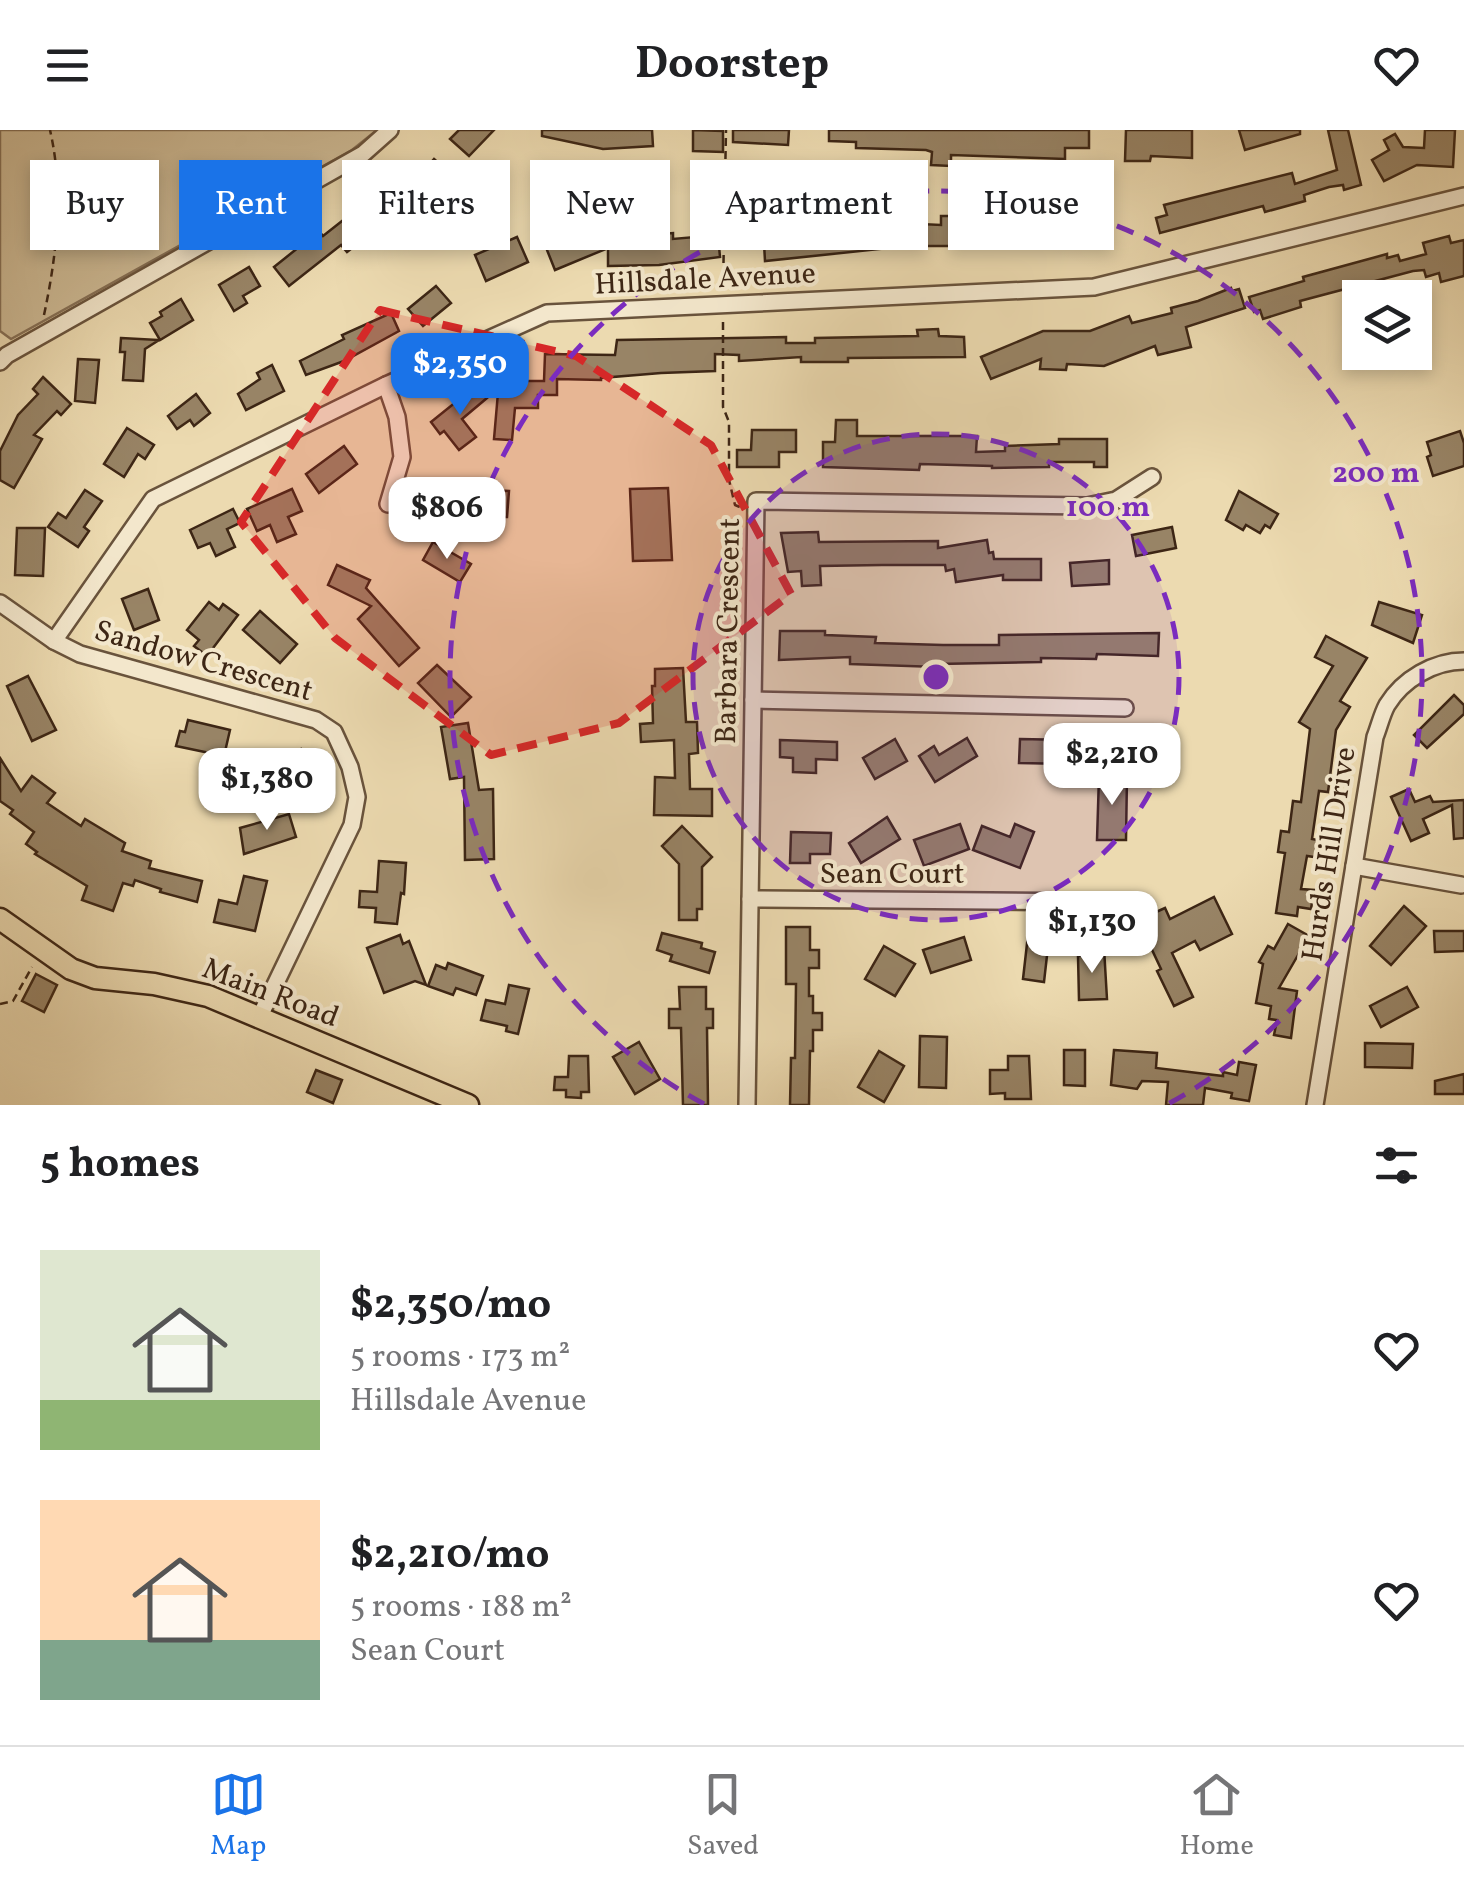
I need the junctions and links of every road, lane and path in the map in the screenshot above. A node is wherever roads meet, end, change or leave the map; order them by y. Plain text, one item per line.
1 (50, 130) edge
2 (390, 130) edge
3 (726, 130) edge
4 (1464, 196) edge
5 (723, 304) junction
6 (40, 336) junction
7 (0, 362) edge
8 (386, 385) junction
9 (1152, 478) dead end
10 (388, 504) dead end
11 (756, 516) junction
12 (0, 603) edge
13 (54, 641) junction
14 (1464, 660) edge
15 (753, 700) junction
16 (1125, 708) dead end
17 (1354, 866) junction
18 (1461, 884) dead end
19 (750, 899) junction
20 (1094, 902) dead end
21 (0, 919) edge
22 (32, 967) dead end
23 (0, 1004) edge
24 (260, 1016) junction
25 (468, 1105) edge
26 (747, 1105) edge
27 (1315, 1105) edge

1 - 6 path
2 - 6 street
3 - 5 path
4 - 5 street, Hillsdale Avenue
5 - 8 street, Hillsdale Avenue
5 - 11 path
6 - 7 street
8 - 10 street
8 - 13 street, Hillsdale Avenue
9 - 11 street, Barbara Crescent
11 - 15 street, Barbara Crescent
12 - 13 street, Sandow Crescent
13 - 24 street, Sandow Crescent
14 - 17 street, Hurds Hill Drive
15 - 16 street
15 - 19 street, Barbara Crescent
17 - 18 street
17 - 27 street, Hurds Hill Drive
19 - 20 street, Sean Court
19 - 26 street, Barbara Crescent
21 - 24 main road, Main Road
22 - 23 path
24 - 25 main road, Main Road

